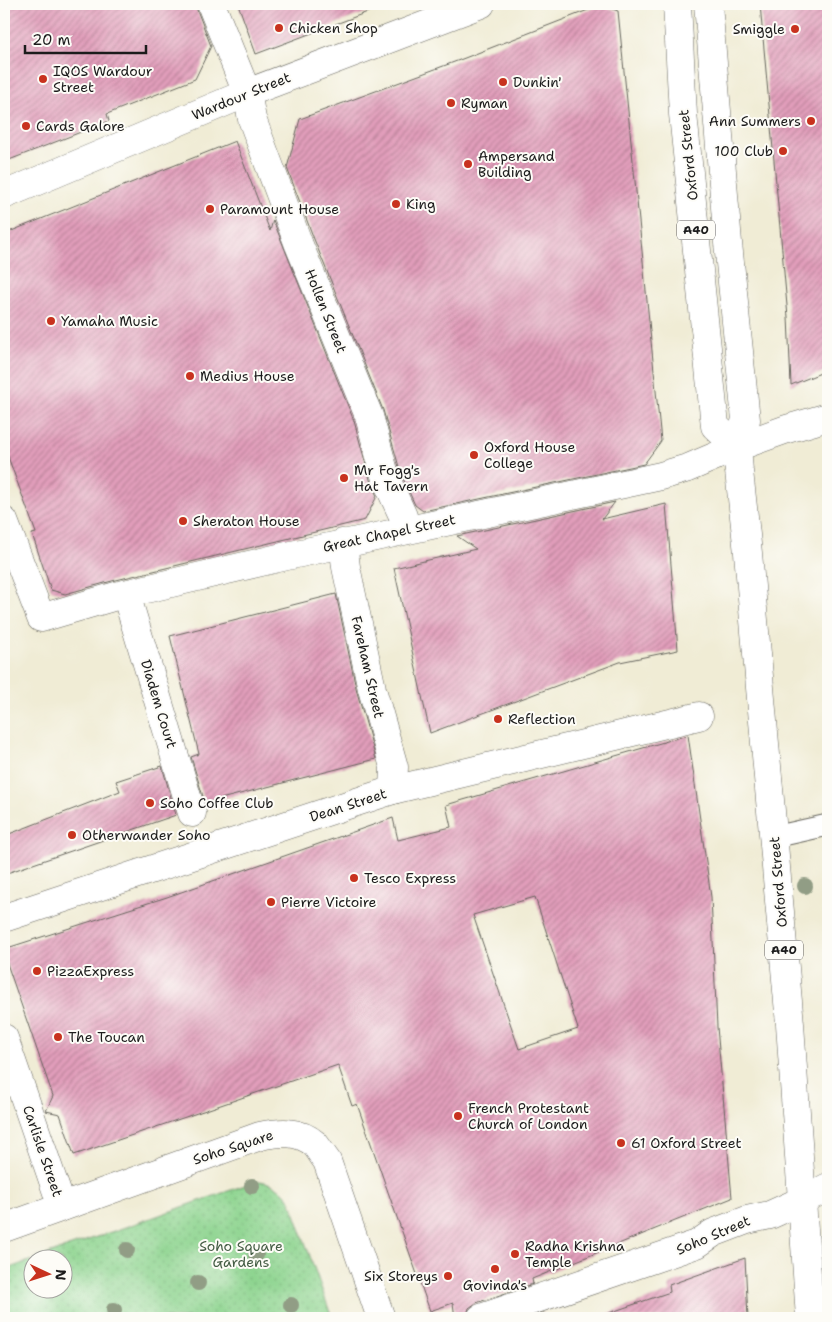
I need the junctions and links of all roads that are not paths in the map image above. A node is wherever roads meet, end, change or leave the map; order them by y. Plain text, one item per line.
1 (211, 4) edge
2 (481, 4) edge
3 (677, 4) edge
4 (708, 4) edge
5 (247, 93) junction
6 (4, 195) edge
7 (828, 417) edge
8 (737, 447) junction
9 (4, 521) edge
10 (406, 530) junction
11 (343, 543) junction
12 (126, 594) junction
13 (699, 716) dead end
14 (393, 790) junction
15 (192, 813) dead end
16 (828, 825) edge
17 (774, 837) junction
18 (4, 918) edge
19 (4, 1038) edge
20 (828, 1187) edge
21 (803, 1200) junction
22 (62, 1207) junction
23 (4, 1228) edge
24 (816, 1303) edge
25 (381, 1318) edge
26 (482, 1318) edge

1 - 5 street, Hollen Street
2 - 5 street, Wardour Street
3 - 8 street, Oxford Street / A40
4 - 8 street, Oxford Street / A40
5 - 6 street, Wardour Street
5 - 10 street, Hollen Street
7 - 8 street, Great Chapel Street
8 - 10 street, Great Chapel Street
8 - 17 street, Oxford Street / A40
9 - 12 street, Great Chapel Street
10 - 11 street, Great Chapel Street
11 - 12 street, Great Chapel Street
11 - 14 street, Fareham Street
12 - 15 street, Diadem Court
13 - 14 street, Dean Street
14 - 18 street, Dean Street
16 - 17 lane
17 - 21 street, Oxford Street / A40
19 - 22 street, Carlisle Street
20 - 21 street, Soho Street
21 - 24 street, Oxford Street / A40
21 - 26 street, Soho Street
22 - 23 street, Soho Square
22 - 25 street, Soho Square

